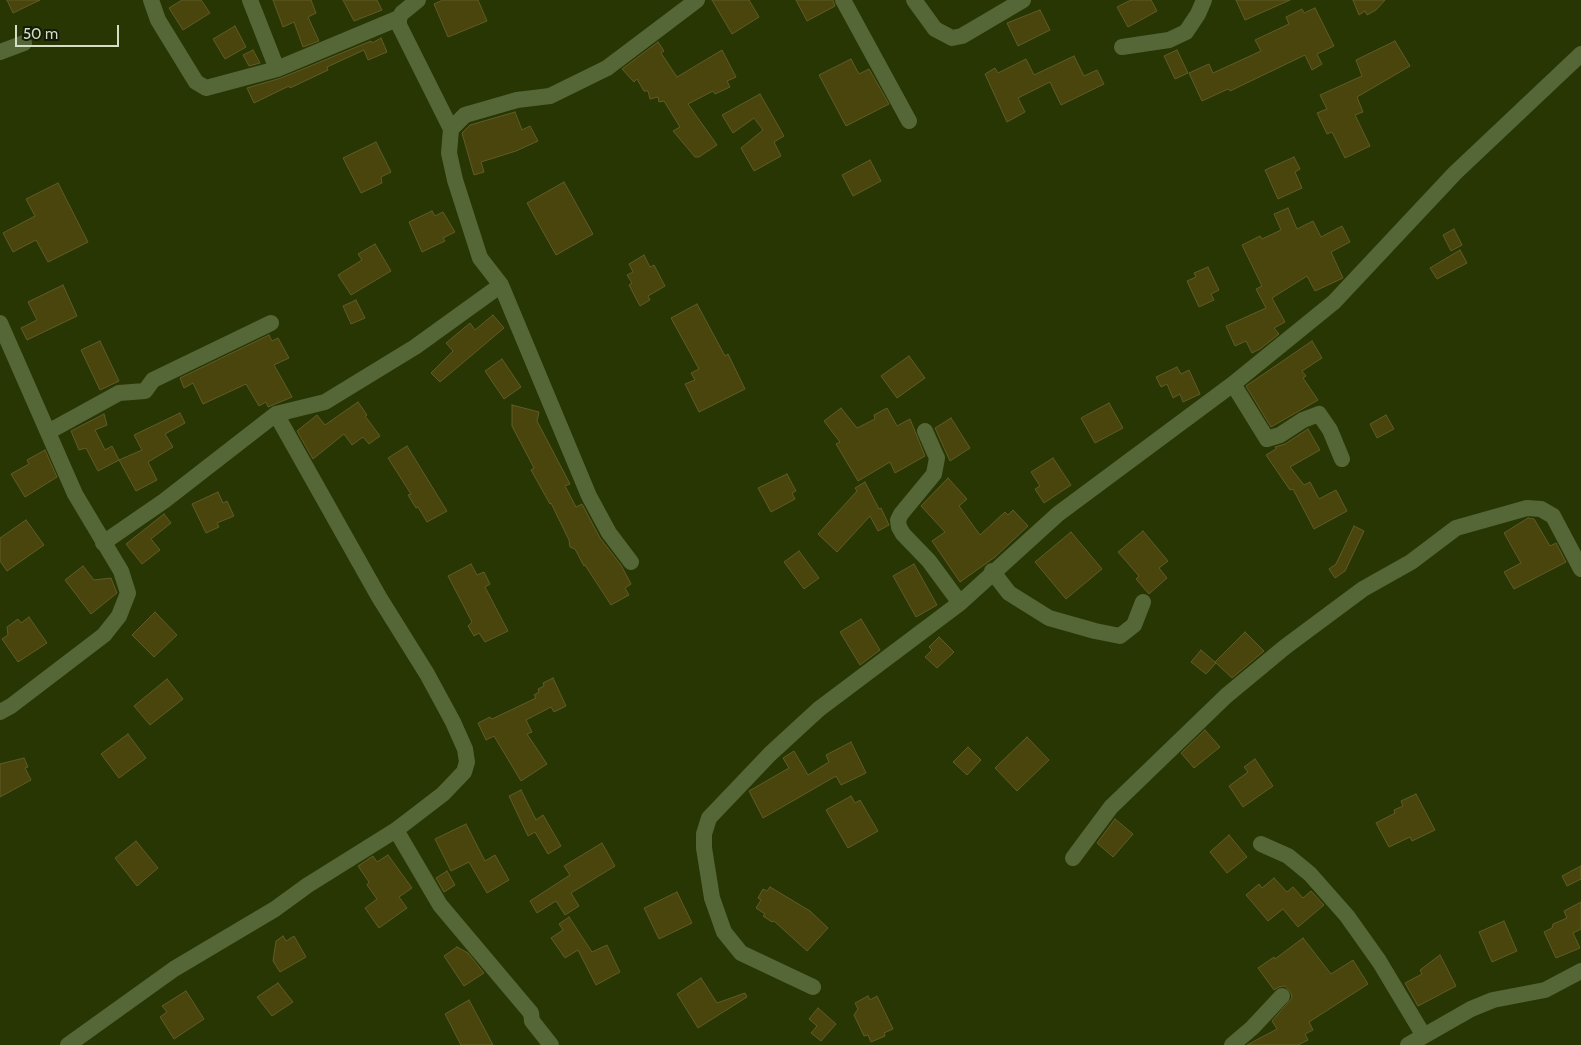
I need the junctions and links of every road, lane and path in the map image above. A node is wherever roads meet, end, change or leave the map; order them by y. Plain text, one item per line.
1 (151, 0) edge
2 (250, 0) edge
3 (418, 0) edge
4 (697, 0) edge
5 (843, 0) edge
6 (914, 0) edge
7 (1023, 0) edge
8 (1204, 0) edge
9 (399, 18) junction
10 (24, 43) dead end
11 (1122, 47) dead end
12 (0, 52) edge
13 (1581, 54) edge
14 (277, 69) junction
15 (909, 121) dead end
16 (451, 129) junction
17 (501, 284) junction
18 (0, 323) edge
19 (271, 323) dead end
20 (1233, 384) junction
21 (276, 414) junction
22 (48, 432) junction
23 (925, 432) dead end
24 (1342, 459) dead end
25 (103, 544) junction
26 (631, 562) dead end
27 (1581, 569) edge
28 (992, 571) junction
29 (1143, 602) dead end
30 (960, 603) junction
31 (0, 712) edge
32 (396, 830) junction
33 (1261, 844) dead end
34 (1073, 858) dead end
35 (1581, 971) edge
36 (813, 987) dead end
37 (1282, 996) dead end
38 (1424, 1036) junction
39 (68, 1045) edge
40 (551, 1045) edge
41 (1232, 1045) edge
42 (1408, 1045) edge

1 - 14 street
2 - 14 street
3 - 9 street
4 - 16 street
5 - 15 street
6 - 7 street
8 - 11 street
9 - 14 street
9 - 16 street
10 - 12 street
13 - 20 street
16 - 17 street
17 - 21 street
17 - 26 street
18 - 22 street
19 - 22 street
20 - 24 street
20 - 28 street
21 - 25 street
21 - 32 street
22 - 25 street
23 - 30 street
25 - 31 street
27 - 34 street
28 - 29 street
28 - 30 street
30 - 36 street
32 - 39 street
32 - 40 street
33 - 38 street
35 - 38 street
37 - 41 street
38 - 42 street

